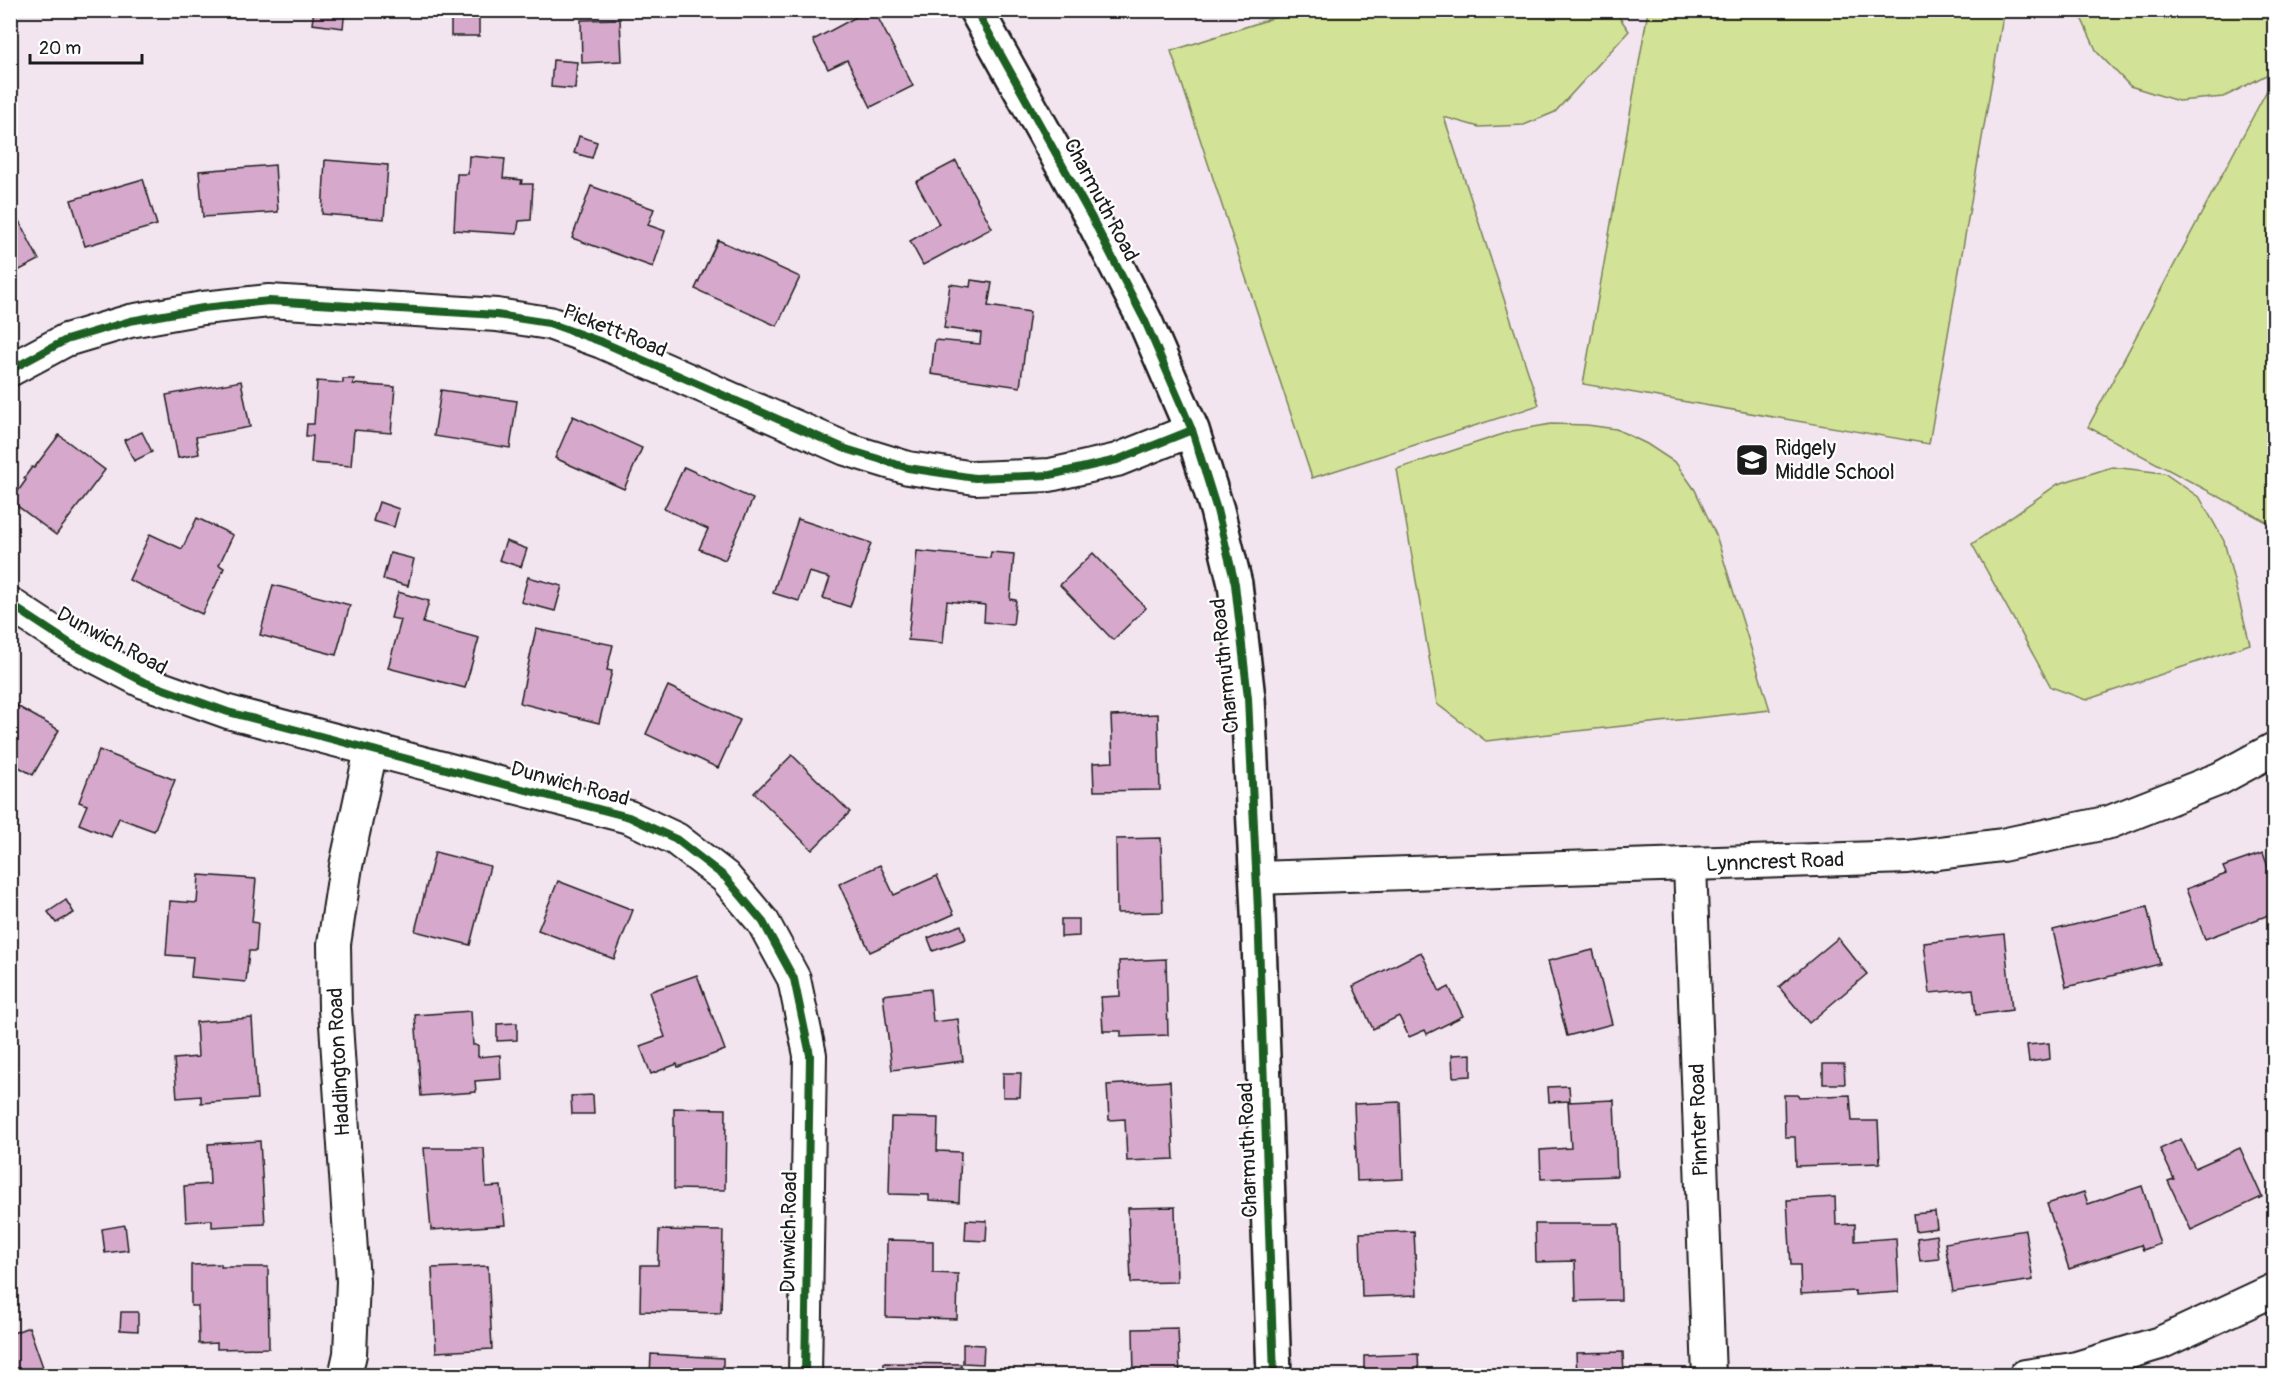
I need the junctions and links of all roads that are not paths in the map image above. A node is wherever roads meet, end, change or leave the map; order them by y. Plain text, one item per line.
1 (976, 10) edge
2 (10, 370) edge
3 (1192, 430) junction
4 (10, 604) edge
5 (2274, 749) edge
6 (371, 750) junction
7 (1690, 865) junction
8 (1257, 878) junction
9 (2274, 1290) edge
10 (345, 1376) edge
11 (805, 1376) edge
12 (1274, 1376) edge
13 (1709, 1376) edge
14 (2025, 1376) edge

1 - 3 street, Charmuth Road
2 - 3 street, Pickett Road
3 - 8 street, Charmuth Road
4 - 6 street, Dunwich Road
5 - 7 street, Lynncrest Road
6 - 10 street, Haddington Road
6 - 11 street, Dunwich Road
7 - 8 street, Lynncrest Road
7 - 13 street, Pinnter Road
8 - 12 street, Charmuth Road
9 - 14 street

